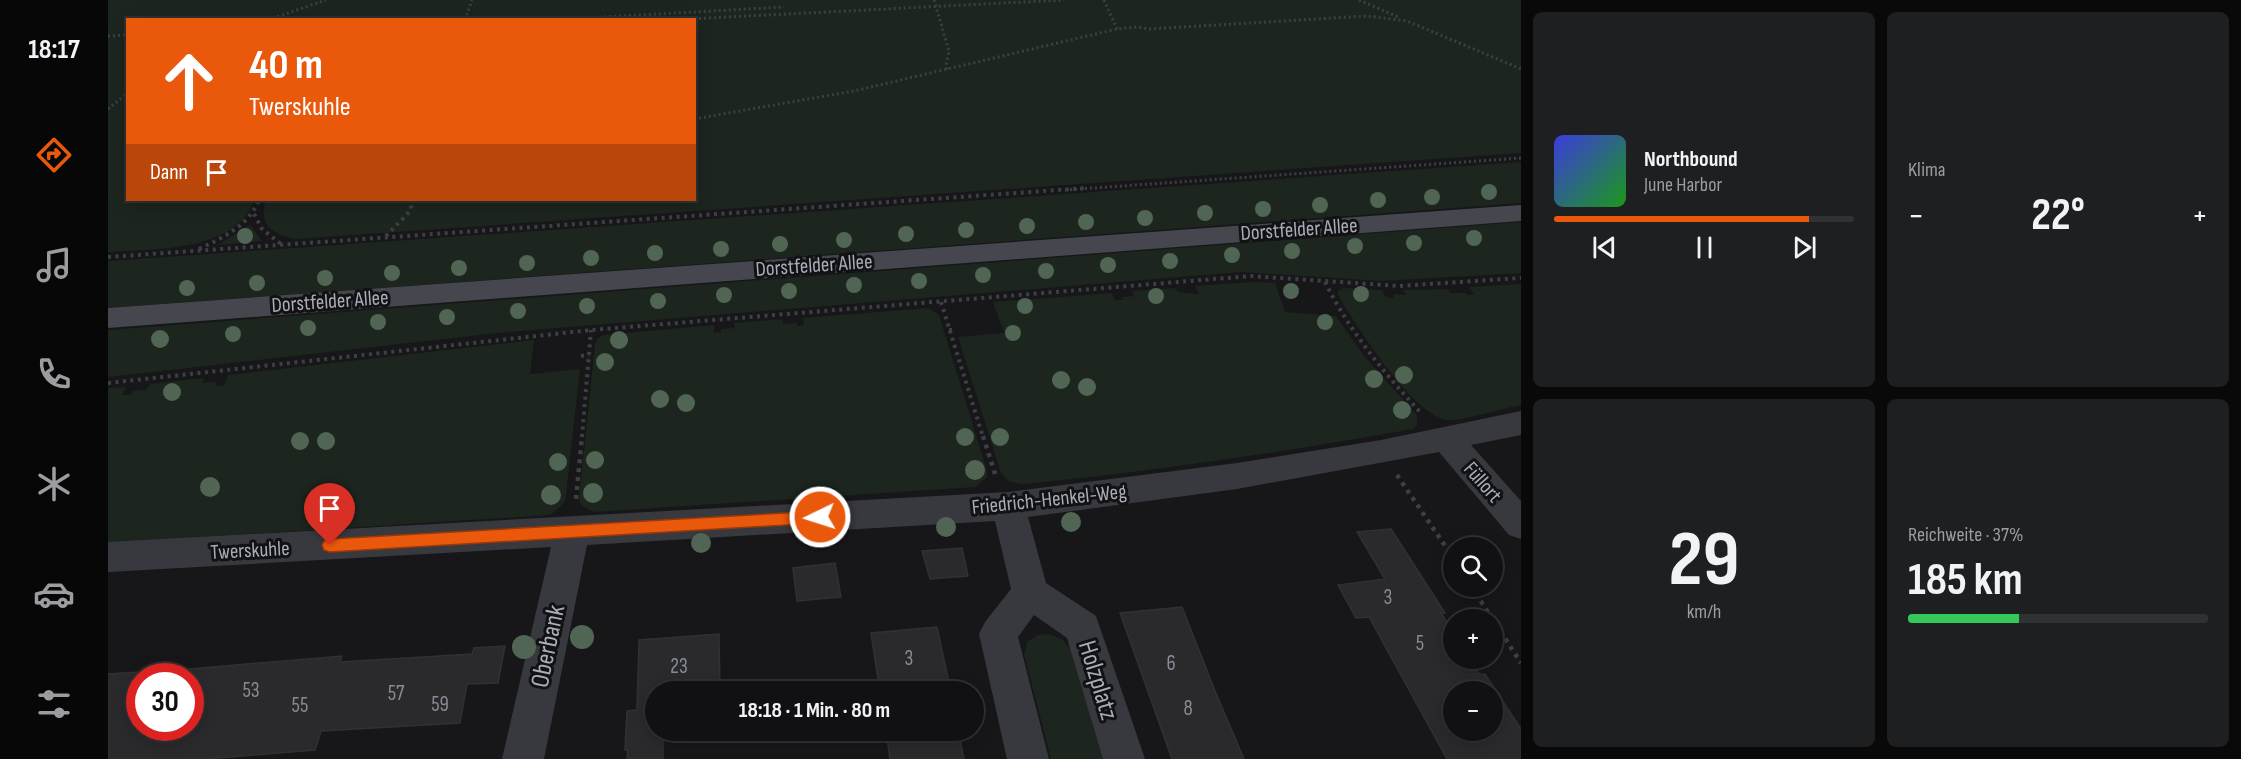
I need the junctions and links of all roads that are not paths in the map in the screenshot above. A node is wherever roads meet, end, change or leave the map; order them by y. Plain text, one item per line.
1 (1521, 213) edge
2 (108, 318) edge
3 (1521, 423) edge
4 (1445, 438) junction
5 (1008, 506) junction
6 (1521, 525) edge
7 (572, 532) junction
8 (108, 557) edge
9 (1030, 592) junction
10 (522, 759) edge
11 (1028, 759) edge
12 (1124, 759) edge

1 - 2 main road, Dorstfelder Allee
3 - 4 street, Friedrich-Henkel-Weg
4 - 5 street, Friedrich-Henkel-Weg
4 - 6 street, Füllort
5 - 7 street, Friedrich-Henkel-Weg
5 - 9 street
7 - 8 street, Twerskuhle
7 - 10 street, Oberbank
9 - 11 street
9 - 12 street, Holzplatz

